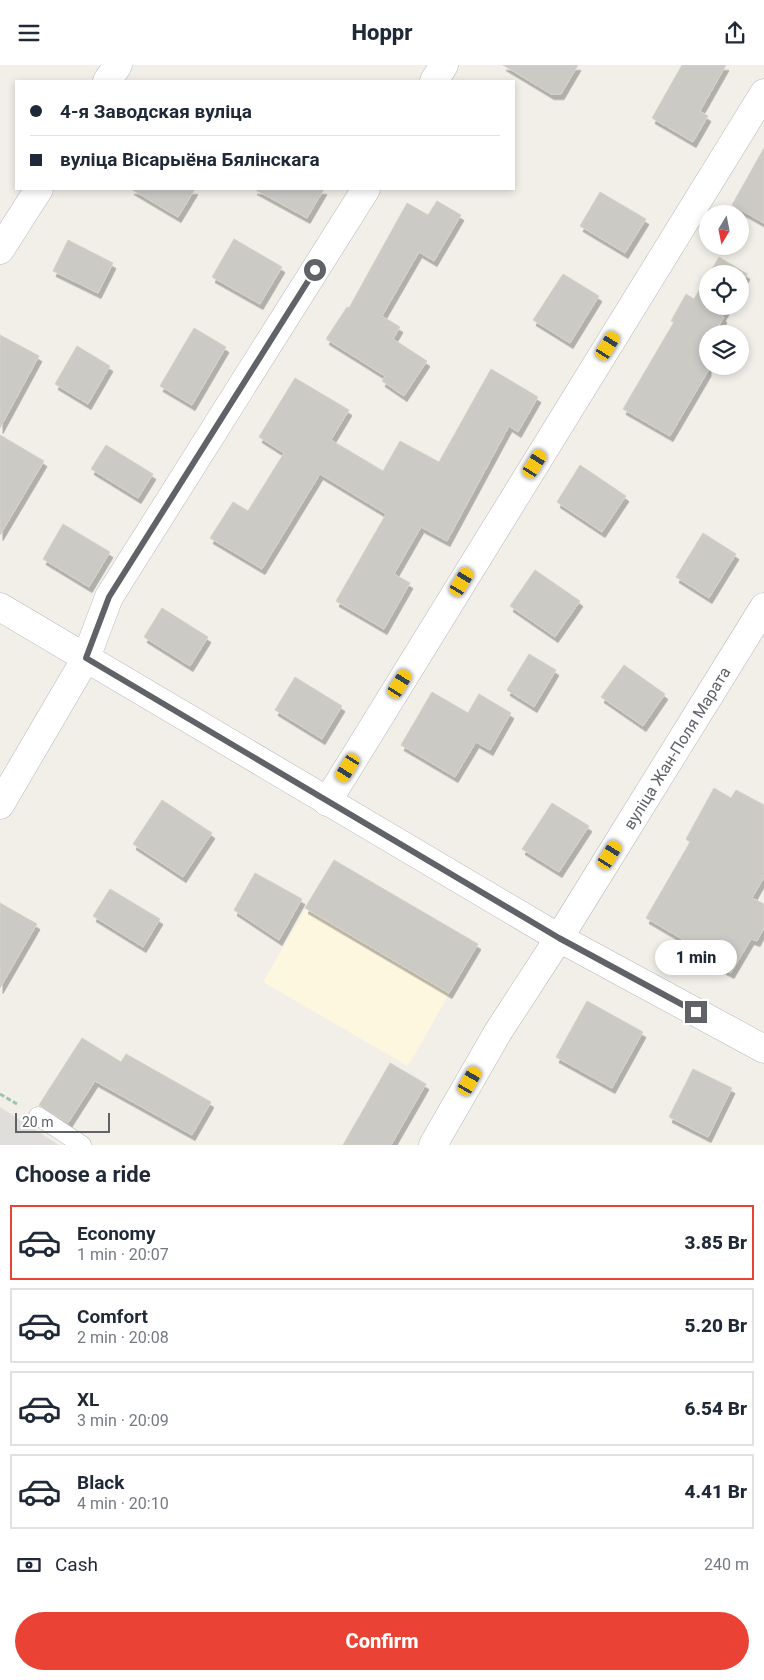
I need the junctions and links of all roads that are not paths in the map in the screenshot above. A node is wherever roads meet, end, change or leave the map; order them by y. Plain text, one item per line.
1 (118, 65) edge
2 (444, 65) edge
3 (108, 80) edge
4 (435, 80) edge
5 (764, 93) edge
6 (38, 190) edge
7 (365, 190) edge
8 (0, 250) edge
9 (0, 607) edge
10 (764, 607) edge
11 (86, 658) junction
12 (327, 802) junction
13 (0, 805) edge
14 (559, 938) junction
15 (764, 1049) edge
16 (38, 1116) dead end
17 (82, 1145) edge
18 (433, 1145) edge

1 - 3 street
2 - 4 street
5 - 12 street
6 - 8 street
7 - 11 street
9 - 11 street
10 - 14 street, вуліца Жан-Поля Марата
11 - 12 street
11 - 13 street
12 - 14 street
14 - 15 street
14 - 18 street, вуліца Жан-Поля Марата
16 - 17 lane

